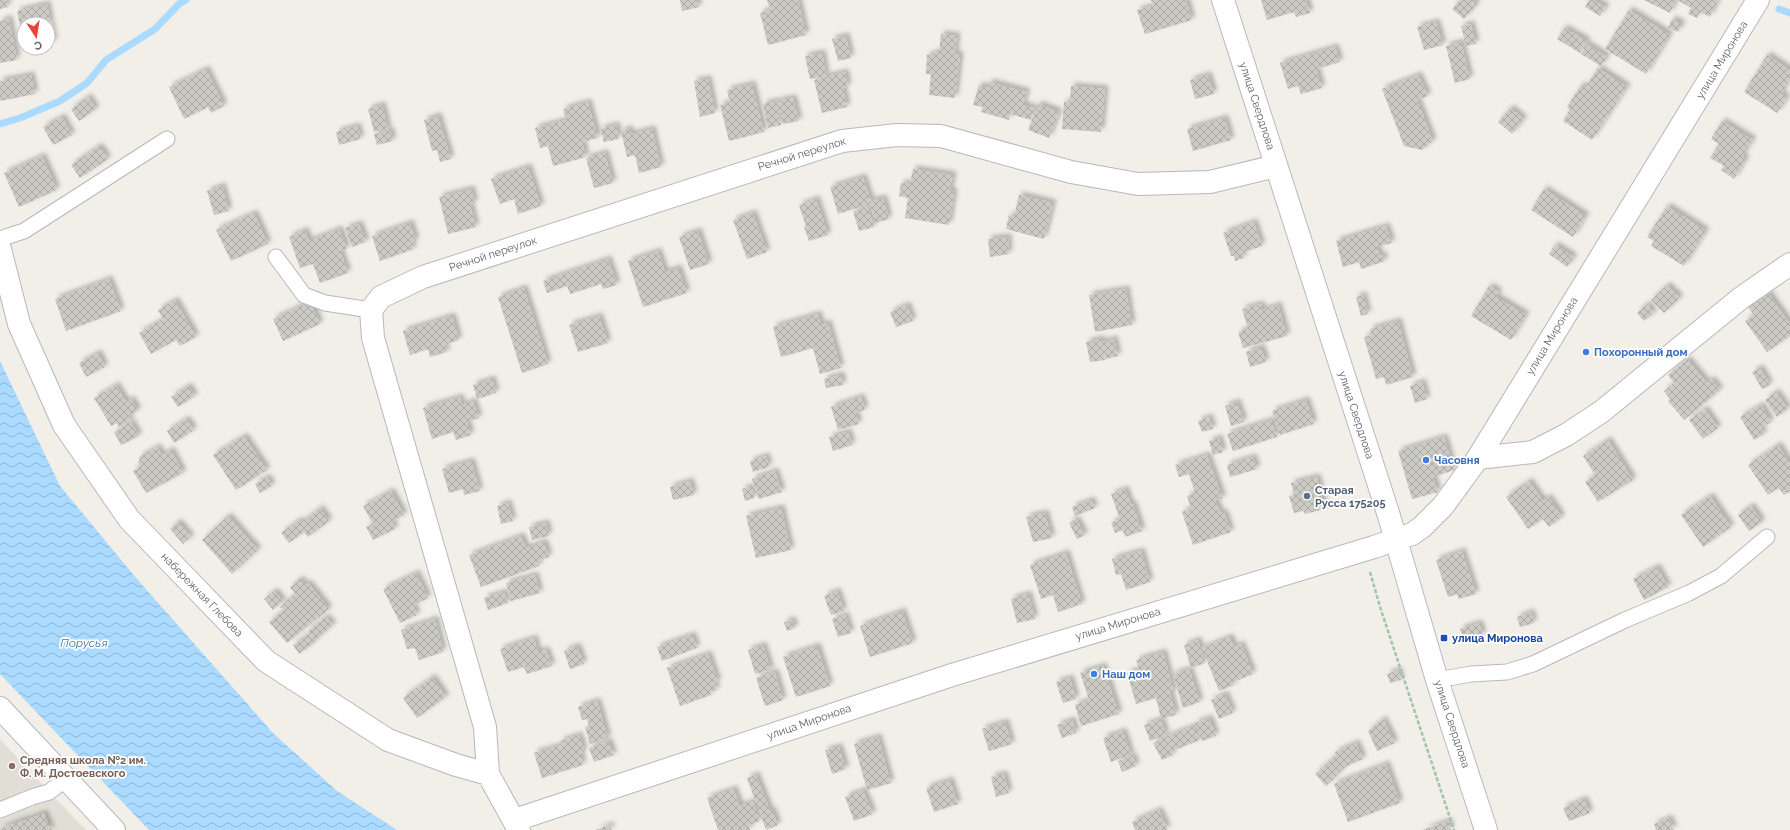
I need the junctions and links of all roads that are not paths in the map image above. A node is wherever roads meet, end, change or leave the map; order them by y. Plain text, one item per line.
1 (1223, 0) edge
2 (1758, 0) edge
3 (167, 139) dead end
4 (1276, 166) junction
5 (0, 239) edge
6 (0, 248) edge
7 (276, 257) dead end
8 (1790, 264) edge
9 (371, 310) junction
10 (1478, 458) junction
11 (1767, 537) dead end
12 (1396, 539) junction
13 (1437, 680) junction
14 (0, 708) edge
15 (488, 774) junction
16 (66, 779) junction
17 (0, 810) edge
18 (517, 825) edge
19 (114, 830) edge
20 (1486, 830) edge

1 - 4 street, улица Свердлова
2 - 10 street, улица Миронова
3 - 5 lane
4 - 9 street, Речной переулок
4 - 12 street, улица Свердлова
6 - 15 street, набережная Глебова
7 - 9 lane
8 - 10 street
9 - 15 street
10 - 12 street, улица Миронова
11 - 13 lane
12 - 13 street, улица Свердлова
12 - 18 street, улица Миронова
13 - 20 street, улица Свердлова
14 - 16 street
15 - 18 street
16 - 17 lane
16 - 19 street

